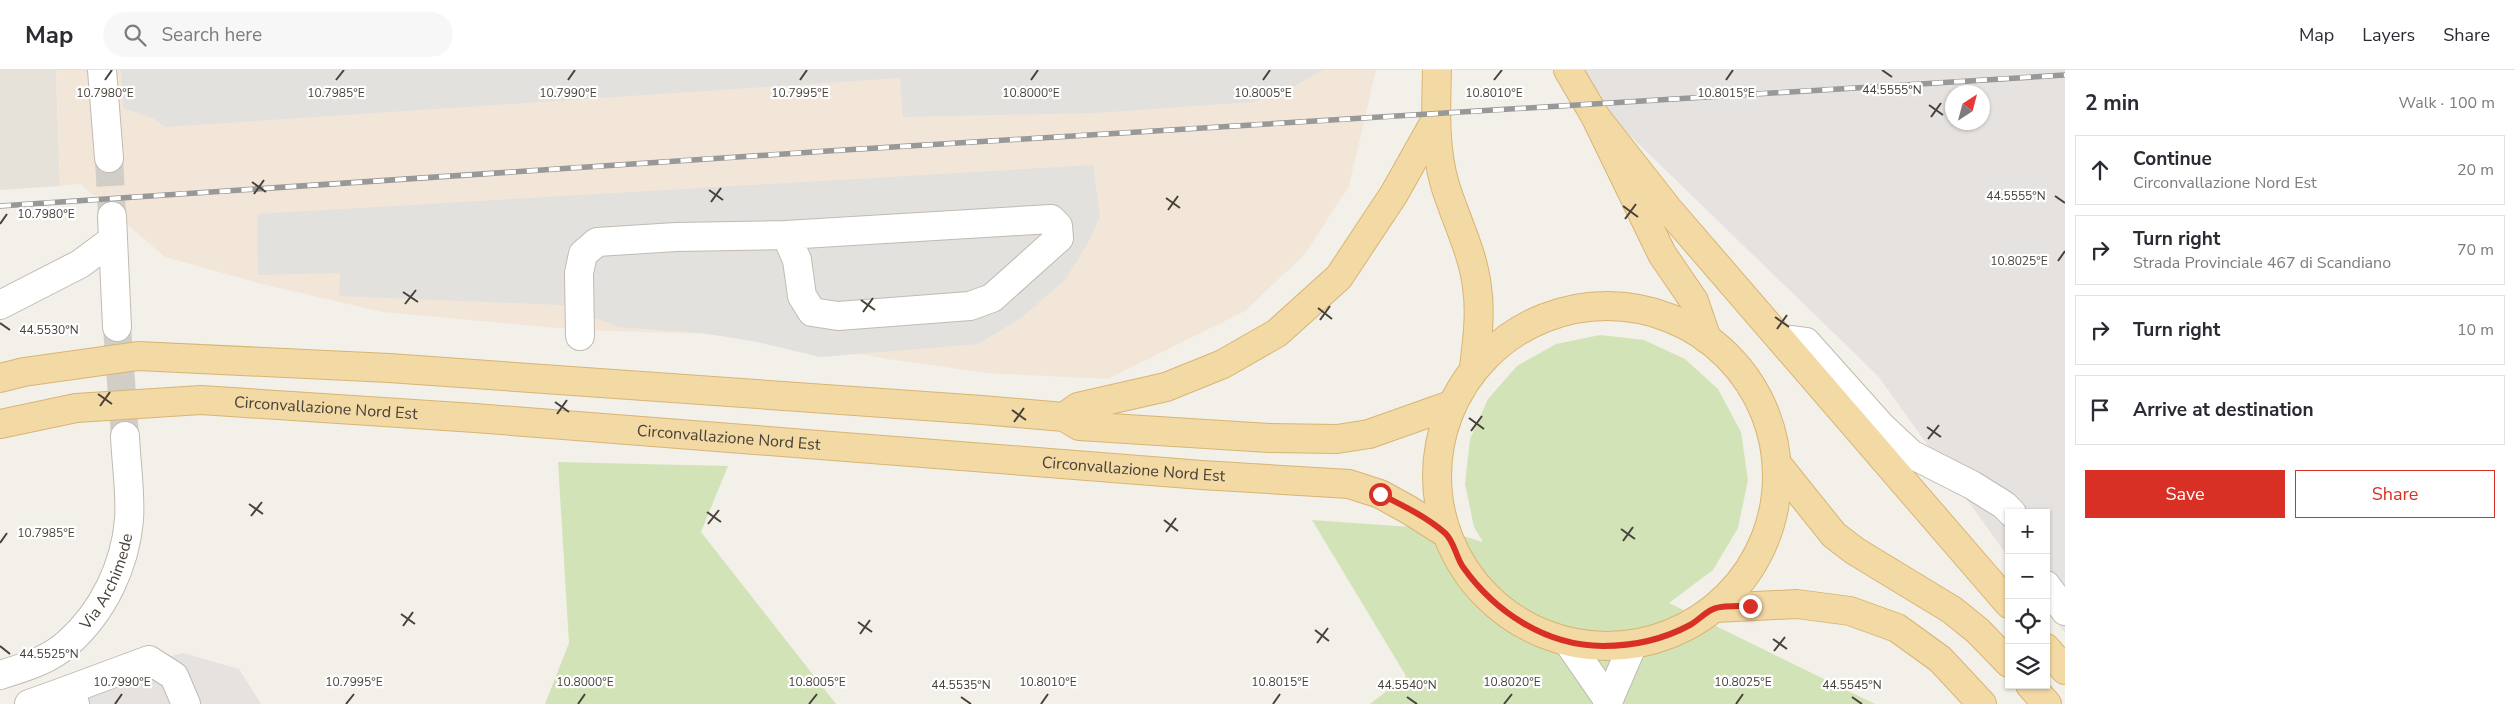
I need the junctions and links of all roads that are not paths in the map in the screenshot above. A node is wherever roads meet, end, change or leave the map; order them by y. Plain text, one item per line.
1 (102, 70) edge
2 (1437, 70) edge
3 (1568, 70) edge
4 (1595, 116) junction
5 (1435, 121) junction
6 (109, 158) tunnel mouth
7 (786, 235) junction
8 (0, 306) edge
9 (117, 327) tunnel mouth
10 (580, 336) dead end
11 (1707, 338) junction
12 (1782, 340) junction
13 (1474, 368) junction
14 (0, 378) edge
15 (1451, 405) junction
16 (1064, 417) junction
17 (0, 424) edge
18 (125, 436) tunnel mouth
19 (1777, 464) junction
20 (2008, 509) edge
21 (1447, 534) junction
22 (2050, 590) edge
23 (2005, 599) edge
24 (1715, 608) junction
25 (2065, 611) edge
26 (1568, 642) junction
27 (1633, 644) junction
28 (2050, 653) edge
29 (2005, 659) edge
30 (2065, 670) edge
31 (0, 675) edge
32 (2034, 689) edge
33 (72, 697) edge
34 (1607, 702) edge
35 (29, 704) edge
36 (186, 704) edge
37 (1982, 704) edge
38 (2047, 704) edge

1 - 6 street
2 - 5 main road
3 - 4 main road
4 - 11 main road
4 - 12 main road
5 - 13 main road
5 - 16 main road
7 - 7 street
7 - 10 street
8 - 9 street
11 - 13 main road
11 - 19 main road
12 - 20 street
12 - 23 main road
13 - 15 main road
14 - 16 main road
15 - 16 main road
15 - 21 main road
17 - 21 main road, Circonvallazione Nord Est
18 - 31 street, Via Archimede
19 - 24 main road
19 - 29 main road
21 - 26 main road
22 - 25 street
24 - 27 main road
24 - 37 main road
26 - 27 main road
26 - 34 street
27 - 34 street
28 - 30 main road
32 - 38 main road
33 - 35 street
33 - 36 street

